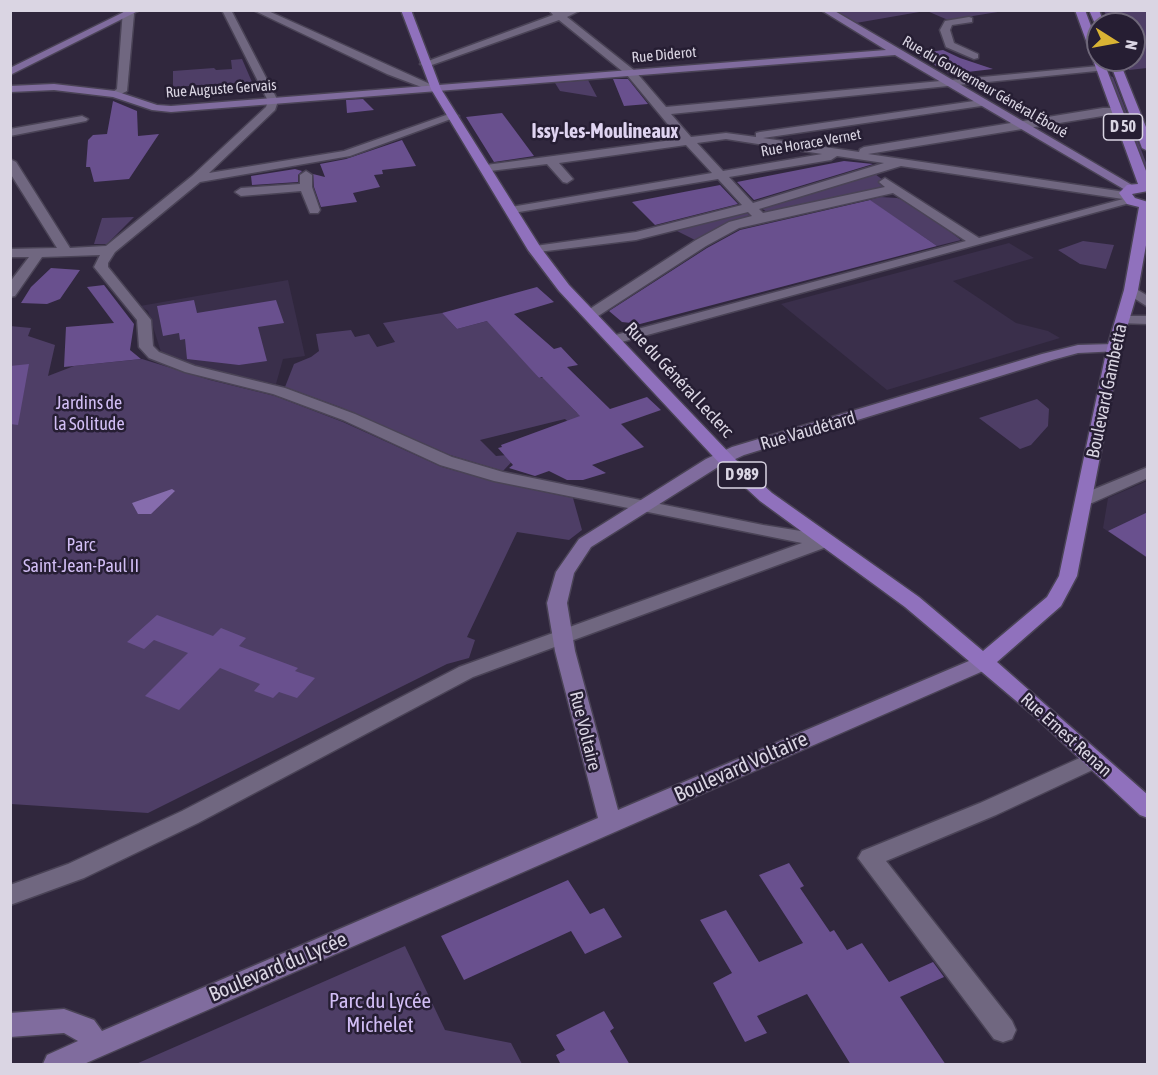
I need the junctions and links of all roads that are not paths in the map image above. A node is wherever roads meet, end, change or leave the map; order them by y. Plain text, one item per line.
1 (226, 10) edge
2 (406, 10) edge
3 (577, 10) edge
4 (825, 10) edge
5 (1080, 10) edge
6 (261, 11) edge
7 (131, 12) edge
8 (558, 14) edge
9 (969, 20) dead end
10 (1086, 26) edge
11 (893, 52) junction
12 (974, 56) dead end
13 (425, 64) junction
14 (1086, 64) edge
15 (10, 72) edge
16 (1103, 72) edge
17 (1119, 72) edge
18 (632, 73) junction
19 (945, 81) junction
20 (10, 89) edge
21 (436, 89) junction
22 (116, 94) junction
23 (273, 101) junction
24 (981, 103) junction
25 (663, 111) junction
26 (1117, 111) junction
27 (453, 116) junction
28 (82, 119) dead end
29 (1142, 119) edge
30 (1018, 124) junction
31 (10, 134) edge
32 (687, 140) junction
33 (759, 140) junction
34 (1148, 148) edge
35 (848, 153) junction
36 (550, 160) junction
37 (305, 161) junction
38 (10, 162) edge
39 (796, 162) junction
40 (902, 162) junction
41 (486, 169) junction
42 (871, 171) junction
43 (720, 175) junction
44 (196, 179) junction
45 (567, 179) dead end
46 (17, 184) edge
47 (306, 187) junction
48 (1146, 187) edge
49 (895, 189) junction
50 (242, 192) dead end
51 (1129, 195) junction
52 (1147, 206) edge
53 (750, 207) junction
54 (314, 210) dead end
55 (511, 211) junction
56 (762, 218) junction
57 (662, 229) junction
58 (976, 242) junction
59 (1143, 243) edge
60 (696, 247) junction
61 (110, 249) junction
62 (535, 250) junction
63 (39, 252) junction
64 (66, 252) junction
65 (10, 253) edge
66 (1131, 290) junction
67 (10, 292) edge
68 (1148, 303) edge
69 (590, 315) junction
70 (1122, 320) junction
71 (1148, 320) edge
72 (613, 340) junction
73 (1114, 348) junction
74 (724, 457) junction
75 (1148, 471) edge
76 (1086, 499) junction
77 (641, 506) junction
78 (826, 541) junction
79 (562, 638) junction
80 (983, 663) junction
81 (1093, 760) junction
82 (1148, 809) edge
83 (610, 824) junction
84 (500, 872) joint
85 (10, 895) edge
86 (10, 1025) edge
87 (1003, 1030) dead end
88 (97, 1046) junction
89 (56, 1065) edge

1 - 23 street
2 - 13 main road, D 989
3 - 8 street
4 - 11 main road, Rue du Gouverneur Général Éboué
5 - 10 main road, D 50
6 - 21 street
7 - 15 main road
7 - 22 street
8 - 13 street
8 - 18 street
9 - 12 street
11 - 18 main road, Rue Diderot
11 - 19 main road, Rue du Gouverneur Général Éboué
13 - 21 main road, D 989
14 - 19 street
16 - 26 main road, D 50
17 - 29 main road, D 50
18 - 21 main road, Rue Diderot
18 - 25 street
19 - 24 main road, Rue du Gouverneur Général Éboué
19 - 25 street
20 - 22 main road, Rue Auguste Gervais
21 - 23 main road, Rue Auguste Gervais
21 - 27 main road, Rue du Général Leclerc / D 989
22 - 23 main road, Rue Auguste Gervais
23 - 44 street
24 - 30 main road, Rue du Gouverneur Général Éboué
24 - 33 street
25 - 32 street
26 - 30 street, Rue Horace Vernet
26 - 48 main road, D 50
27 - 37 street
27 - 41 main road, Rue du Général Leclerc / D 989
28 - 31 street
29 - 34 main road, D 50
30 - 35 street, Rue Horace Vernet
30 - 51 main road, Rue du Gouverneur Général Éboué
32 - 33 street
32 - 36 street
32 - 43 street
33 - 35 street
33 - 39 street
35 - 39 street, Rue Horace Vernet
35 - 40 street
35 - 42 street
36 - 41 street
36 - 45 street
37 - 44 street
37 - 47 street
38 - 46 street
39 - 43 street, Rue Horace Vernet
40 - 42 street
40 - 51 street
41 - 55 main road, Rue du Général Leclerc / D 989
42 - 49 street
42 - 53 street
43 - 53 street
43 - 55 street, Rue Horace Vernet
44 - 61 street
46 - 64 street
47 - 50 street
47 - 54 street
48 - 51 main road
49 - 56 street
49 - 58 street
51 - 52 main road
51 - 58 street
52 - 59 main road, Boulevard Gambetta
53 - 56 street
53 - 57 street
55 - 62 main road, Rue du Général Leclerc / D 989
56 - 60 street
57 - 60 street
57 - 62 street
58 - 72 street
59 - 66 main road, Boulevard Gambetta
60 - 69 street
61 - 64 street
61 - 77 street
62 - 69 main road, Rue du Général Leclerc / D 989
63 - 64 street
63 - 65 street
63 - 67 street
66 - 68 street
66 - 70 main road, Boulevard Gambetta
69 - 72 main road, Rue du Général Leclerc / D 989
70 - 71 street
70 - 73 main road, Boulevard Gambetta
72 - 74 main road, Rue du Général Leclerc / D 989
73 - 74 main road, Rue Vaudétard
73 - 76 main road, Boulevard Gambetta
74 - 77 main road, Rue Vaudétard
74 - 78 main road, Rue du Général Leclerc / D 989
75 - 76 street
76 - 80 main road, Boulevard Gambetta
77 - 78 street
77 - 79 main road, Rue Vaudétard
78 - 79 street
78 - 80 main road, Rue du Général Leclerc / D 989
79 - 83 main road, Rue Voltaire
79 - 85 street
80 - 81 main road, Rue Ernest Renan / D 989
80 - 83 main road, Boulevard Voltaire
81 - 82 main road, Rue Ernest Renan / D 989
81 - 87 street
83 - 84 main road, Boulevard Voltaire
84 - 88 main road, Boulevard du Lycée
86 - 88 main road
88 - 89 main road, Boulevard du Lycée

